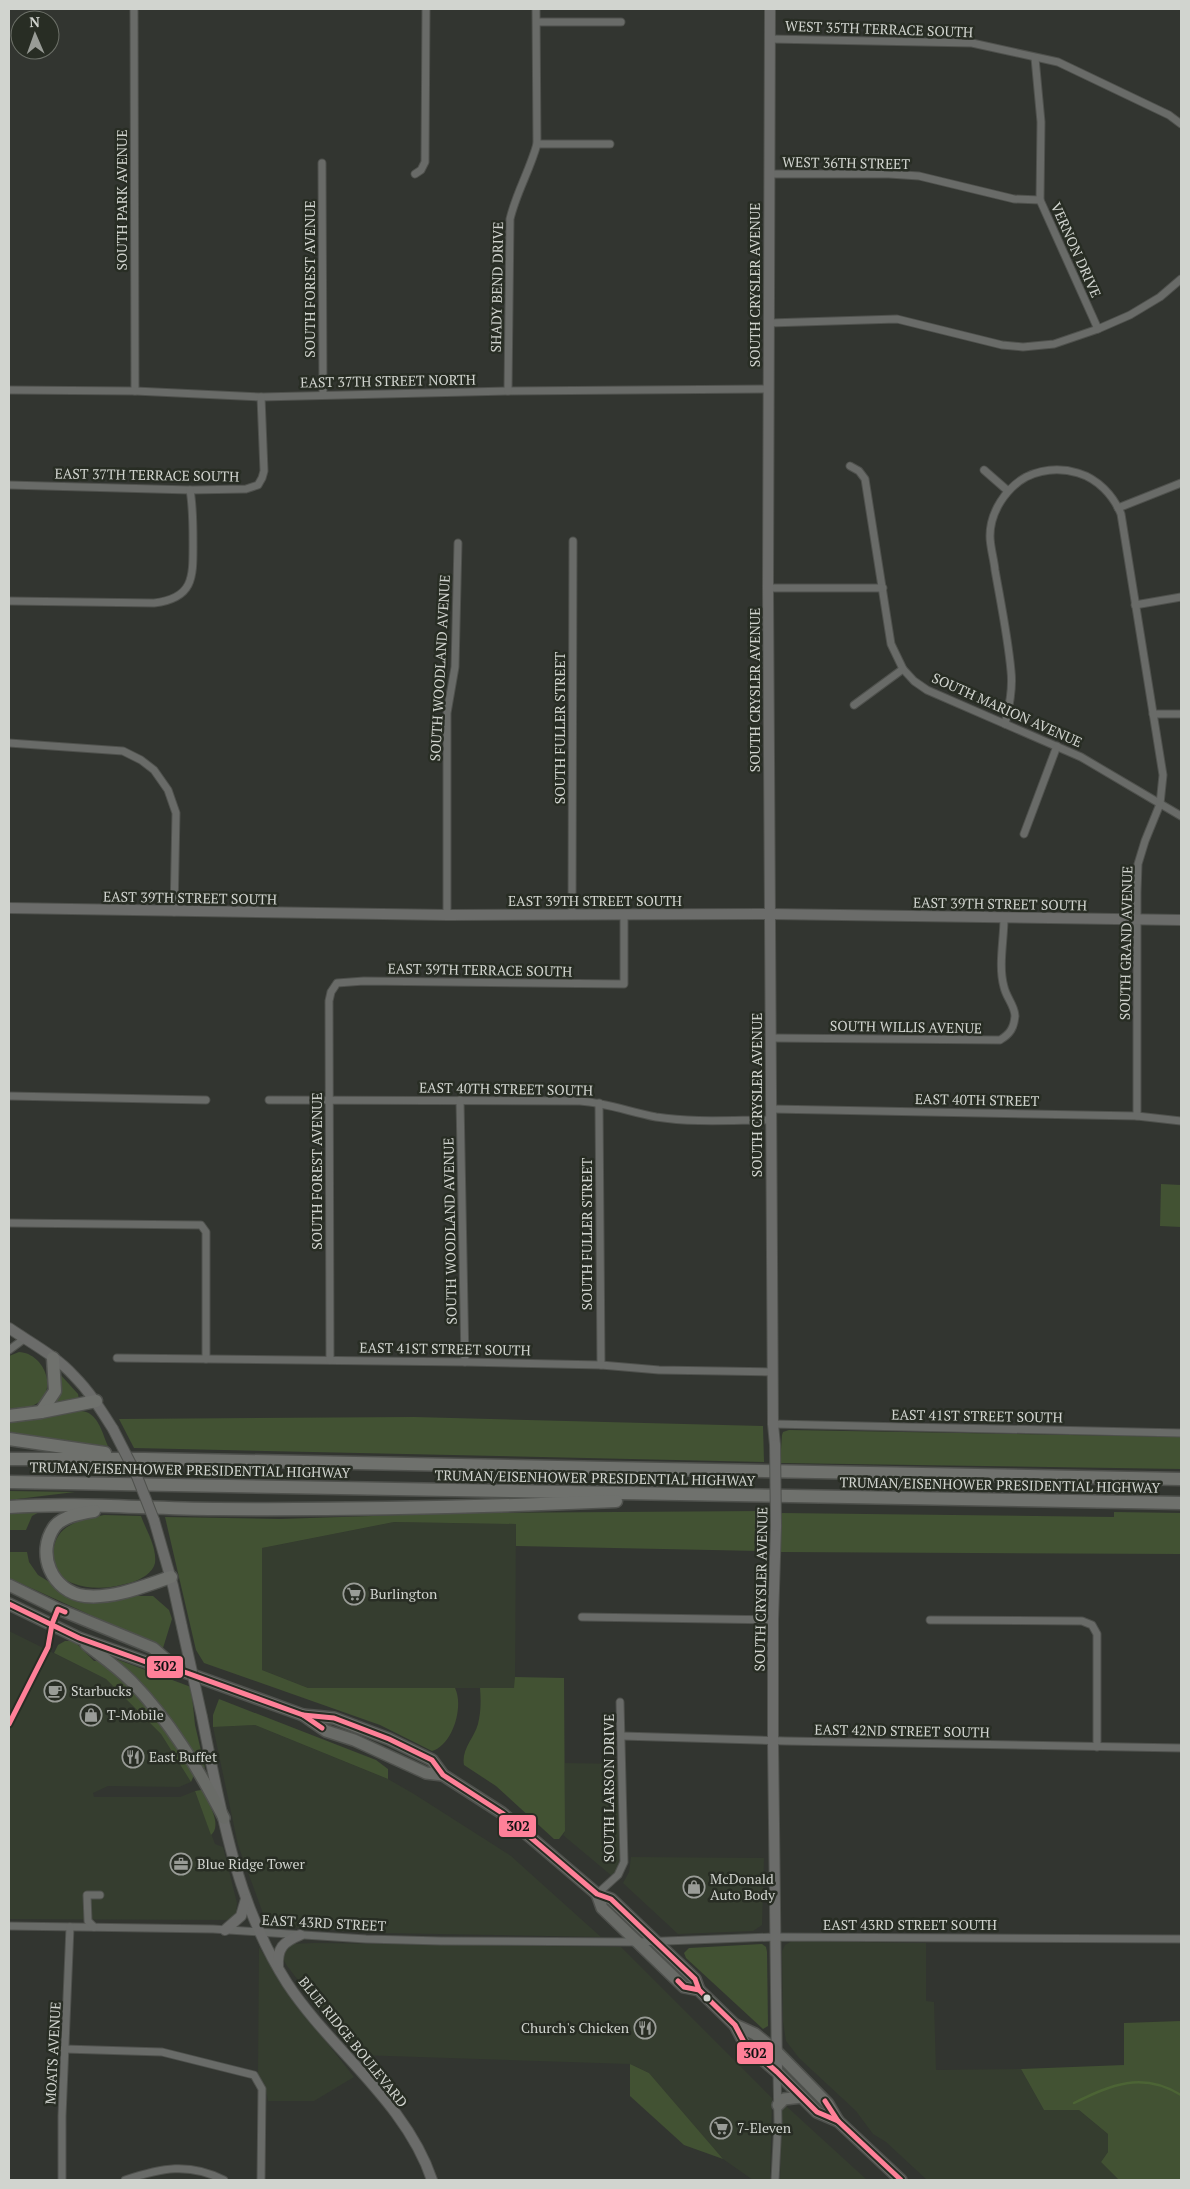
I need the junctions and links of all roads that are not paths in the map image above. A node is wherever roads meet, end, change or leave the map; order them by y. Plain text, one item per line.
1 (134, 9) edge
2 (426, 9) edge
3 (536, 9) edge
4 (770, 9) edge
5 (536, 22) junction
6 (621, 22) dead end
7 (770, 39) junction
8 (1035, 58) junction
9 (1181, 124) edge
10 (537, 144) junction
11 (610, 144) dead end
12 (322, 163) dead end
13 (415, 174) dead end
14 (769, 174) junction
15 (1040, 200) junction
16 (1181, 279) edge
17 (769, 323) junction
18 (1098, 330) junction
19 (768, 389) junction
20 (9, 390) edge
21 (135, 391) junction
22 (508, 391) junction
23 (323, 395) junction
24 (261, 399) junction
25 (850, 466) dead end
26 (984, 470) dead end
27 (1181, 483) edge
28 (9, 485) edge
29 (190, 490) junction
30 (1008, 491) junction
31 (1118, 508) junction
32 (573, 541) dead end
33 (458, 543) dead end
34 (768, 588) junction
35 (883, 588) junction
36 (1181, 597) edge
37 (9, 601) edge
38 (1135, 605) junction
39 (903, 669) junction
40 (854, 705) dead end
41 (1153, 714) junction
42 (1181, 714) edge
43 (1005, 724) junction
44 (9, 744) edge
45 (1057, 746) junction
46 (1160, 804) junction
47 (1181, 816) edge
48 (1024, 834) dead end
49 (9, 908) edge
50 (174, 912) junction
51 (447, 914) junction
52 (572, 914) junction
53 (624, 914) junction
54 (770, 914) junction
55 (1004, 918) junction
56 (1138, 920) junction
57 (1181, 920) edge
58 (337, 983) joint
59 (771, 1038) junction
60 (9, 1096) edge
61 (206, 1100) dead end
62 (269, 1100) dead end
63 (330, 1100) junction
64 (460, 1100) junction
65 (599, 1103) junction
66 (771, 1109) junction
67 (1137, 1116) junction
68 (771, 1120) junction
69 (1181, 1120) edge
70 (9, 1223) edge
71 (9, 1328) edge
72 (24, 1339) junction
73 (9, 1350) edge
74 (53, 1358) junction
75 (117, 1358) dead end
76 (206, 1359) junction
77 (330, 1360) junction
78 (465, 1362) junction
79 (601, 1364) junction
80 (772, 1372) junction
81 (96, 1401) junction
82 (41, 1412) junction
83 (9, 1416) edge
84 (772, 1424) junction
85 (1181, 1433) edge
86 (9, 1439) edge
87 (9, 1459) edge
88 (144, 1459) junction
89 (1181, 1478) edge
90 (9, 1482) edge
91 (734, 1496) junction
92 (1181, 1503) edge
93 (9, 1507) edge
94 (127, 1508) junction
95 (171, 1577) junction
96 (9, 1585) edge
97 (9, 1604) edge
98 (58, 1609) junction
99 (582, 1617) dead end
100 (773, 1620) junction
101 (930, 1620) dead end
102 (52, 1624) junction
103 (79, 1638) junction
104 (176, 1669) junction
105 (620, 1702) dead end
106 (622, 1736) junction
107 (773, 1741) junction
108 (1097, 1747) junction
109 (1181, 1748) edge
110 (224, 1818) junction
111 (598, 1894) junction
112 (100, 1895) dead end
113 (246, 1898) junction
114 (9, 1926) edge
115 (70, 1927) junction
116 (94, 1928) junction
117 (225, 1930) junction
118 (259, 1932) junction
119 (300, 1935) junction
120 (774, 1937) junction
121 (1181, 1939) edge
122 (656, 1941) junction
123 (639, 1942) junction
124 (278, 1968) junction
125 (699, 1990) junction
126 (735, 2025) junction
127 (64, 2049) junction
128 (776, 2052) junction
129 (777, 2072) junction
130 (802, 2097) junction
131 (778, 2105) junction
132 (838, 2121) junction
133 (62, 2180) edge
134 (125, 2180) edge
135 (224, 2180) edge
136 (261, 2180) edge
137 (432, 2180) edge
138 (775, 2180) edge
139 (901, 2180) edge

1 - 21 street, SOUTH PARK AVENUE
2 - 13 street
3 - 5 street, SHADY BEND DRIVE
4 - 7 main road, SOUTH CRYSLER AVENUE
5 - 6 street
5 - 10 street, SHADY BEND DRIVE
7 - 8 street, WEST 35TH TERRACE SOUTH
7 - 14 main road, SOUTH CRYSLER AVENUE
8 - 9 street, WEST 35TH TERRACE SOUTH
8 - 15 street, VERNON DRIVE
10 - 11 street
10 - 22 street, SHADY BEND DRIVE
12 - 23 street, SOUTH FOREST AVENUE
14 - 15 street, WEST 36TH STREET
14 - 17 main road, SOUTH CRYSLER AVENUE
15 - 18 street, VERNON DRIVE
16 - 18 street
17 - 18 street
17 - 19 main road, SOUTH CRYSLER AVENUE
19 - 22 street, EAST 37TH STREET NORTH
19 - 34 main road, SOUTH CRYSLER AVENUE
20 - 21 street, EAST 37TH STREET NORTH
21 - 24 street, EAST 37TH STREET NORTH
22 - 23 street, EAST 37TH STREET NORTH
23 - 24 street, EAST 37TH STREET NORTH
24 - 29 street, EAST 37TH TERRACE SOUTH
25 - 35 street, SOUTH MARION AVENUE
26 - 30 street
27 - 31 street
28 - 29 street, EAST 37TH TERRACE SOUTH
29 - 37 street
30 - 31 street
30 - 43 street
31 - 38 street, SOUTH GRAND AVENUE
32 - 52 street, SOUTH FULLER STREET
33 - 51 street, SOUTH WOODLAND AVENUE
34 - 35 street
34 - 54 main road, SOUTH CRYSLER AVENUE
35 - 39 street, SOUTH MARION AVENUE
36 - 38 street
38 - 41 street, SOUTH GRAND AVENUE
39 - 40 street
39 - 43 street, SOUTH MARION AVENUE
41 - 42 street
41 - 46 street, SOUTH GRAND AVENUE
43 - 45 street, SOUTH MARION AVENUE
44 - 50 street
45 - 46 street, SOUTH MARION AVENUE
45 - 48 street
46 - 47 street, SOUTH MARION AVENUE
46 - 56 street, SOUTH GRAND AVENUE
49 - 50 main road, EAST 39TH STREET SOUTH
50 - 51 main road, EAST 39TH STREET SOUTH
51 - 52 main road, EAST 39TH STREET SOUTH
52 - 53 main road, EAST 39TH STREET SOUTH
53 - 54 main road, EAST 39TH STREET SOUTH
53 - 58 street, EAST 39TH TERRACE SOUTH
54 - 55 main road, EAST 39TH STREET SOUTH
54 - 59 main road, SOUTH CRYSLER AVENUE
55 - 56 main road, EAST 39TH STREET SOUTH
55 - 59 street, SOUTH WILLIS AVENUE
56 - 57 main road, EAST 39TH STREET SOUTH
56 - 67 street, SOUTH GRAND AVENUE
58 - 63 street, SOUTH FOREST AVENUE
59 - 66 main road, SOUTH CRYSLER AVENUE
60 - 61 street
62 - 63 street, EAST 40TH STREET SOUTH
63 - 64 street, EAST 40TH STREET SOUTH
63 - 77 street, SOUTH FOREST AVENUE
64 - 65 street, EAST 40TH STREET SOUTH
64 - 78 street, SOUTH WOODLAND AVENUE
65 - 68 street, EAST 40TH STREET SOUTH
65 - 79 street, SOUTH FULLER STREET
66 - 67 street, EAST 40TH STREET
66 - 68 main road, SOUTH CRYSLER AVENUE
67 - 69 street, EAST 40TH STREET
68 - 80 main road, SOUTH CRYSLER AVENUE
70 - 76 street
71 - 72 main road, BLUE RIDGE BOULEVARD
72 - 73 street
72 - 74 main road, BLUE RIDGE BOULEVARD
74 - 81 main road, BLUE RIDGE BOULEVARD
74 - 82 highway
75 - 76 street, EAST 41ST STREET SOUTH
76 - 77 street, EAST 41ST STREET SOUTH
77 - 78 street, EAST 41ST STREET SOUTH
78 - 79 street, EAST 41ST STREET SOUTH
79 - 80 street, EAST 41ST STREET SOUTH
80 - 84 main road, SOUTH CRYSLER AVENUE
81 - 82 highway
81 - 95 main road, BLUE RIDGE BOULEVARD, bridge
82 - 83 highway
84 - 85 street, EAST 41ST STREET SOUTH
84 - 100 main road, SOUTH CRYSLER AVENUE, bridge
86 - 88 highway
87 - 88 highway, TRUMAN/EISENHOWER PRESIDENTIAL HIGHWAY
88 - 89 highway, TRUMAN/EISENHOWER PRESIDENTIAL HIGHWAY
90 - 91 highway, TRUMAN/EISENHOWER PRESIDENTIAL HIGHWAY
91 - 92 highway, TRUMAN/EISENHOWER PRESIDENTIAL HIGHWAY
91 - 94 highway
93 - 94 highway
94 - 95 highway
95 - 110 main road, BLUE RIDGE BOULEVARD, bridge
96 - 98 main road
97 - 102 main road
98 - 102 street
98 - 104 main road
99 - 100 street
100 - 107 main road, SOUTH CRYSLER AVENUE
101 - 108 street
102 - 103 main road
103 - 104 main road
103 - 110 main road
104 - 111 main road
105 - 106 street, SOUTH LARSON DRIVE
106 - 107 street, EAST 42ND STREET SOUTH
106 - 111 street, SOUTH LARSON DRIVE
107 - 108 street, EAST 42ND STREET SOUTH
107 - 120 main road, SOUTH CRYSLER AVENUE
108 - 109 street, EAST 42ND STREET SOUTH
110 - 113 main road, BLUE RIDGE BOULEVARD
111 - 122 main road
111 - 123 main road
112 - 116 street
113 - 117 main road
113 - 118 main road, BLUE RIDGE BOULEVARD
114 - 115 street, EAST 43RD STREET
115 - 116 street, EAST 43RD STREET
115 - 127 street, MOATS AVENUE
116 - 117 street, EAST 43RD STREET
117 - 118 street, EAST 43RD STREET
118 - 119 street, EAST 43RD STREET
118 - 124 main road, BLUE RIDGE BOULEVARD
119 - 123 street, EAST 43RD STREET
119 - 124 main road
120 - 121 street, EAST 43RD STREET SOUTH
120 - 122 street, EAST 43RD STREET SOUTH
120 - 128 main road, SOUTH CRYSLER AVENUE
122 - 123 street, EAST 43RD STREET SOUTH
122 - 125 main road
123 - 125 main road
124 - 137 main road, BLUE RIDGE BOULEVARD
125 - 126 main road
126 - 128 main road
126 - 129 main road
127 - 133 street, MOATS AVENUE
127 - 136 street
128 - 129 main road, SOUTH CRYSLER AVENUE
128 - 132 main road
129 - 130 main road
129 - 131 street, SOUTH CRYSLER AVENUE
130 - 131 main road
130 - 132 main road
131 - 138 street, SOUTH CRYSLER AVENUE
132 - 139 main road
134 - 135 street

